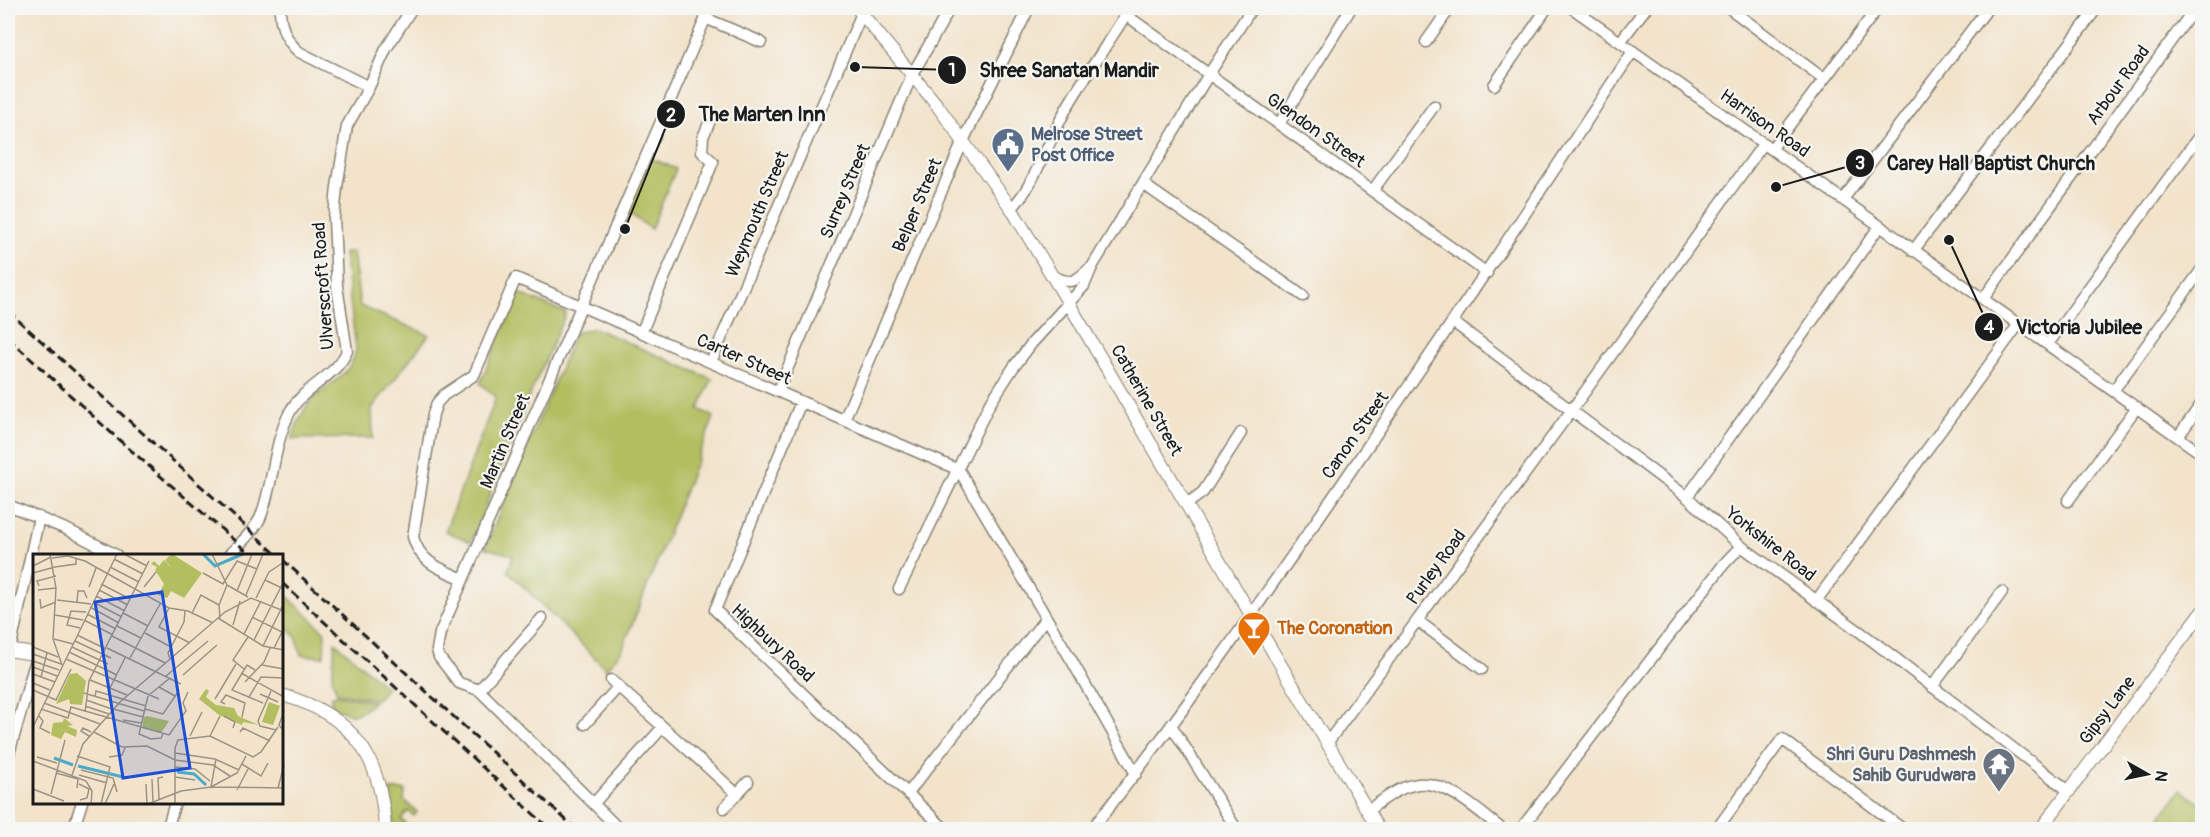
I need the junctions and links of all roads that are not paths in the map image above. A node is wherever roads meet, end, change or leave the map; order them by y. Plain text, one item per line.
1 (280, 8) edge
2 (412, 8) edge
3 (710, 8) edge
4 (950, 8) edge
5 (1029, 8) edge
6 (1252, 8) edge
7 (1352, 8) edge
8 (1450, 8) edge
9 (1547, 8) edge
10 (1572, 8) edge
11 (1646, 8) edge
12 (1729, 8) edge
13 (1878, 8) edge
14 (1988, 8) edge
15 (2097, 8) edge
16 (2195, 8) edge
17 (859, 10) edge
18 (1128, 11) edge
19 (705, 18) junction
20 (761, 42) dead end
21 (1426, 42) dead end
22 (1620, 42) junction
23 (1633, 51) junction
24 (1209, 74) junction
25 (912, 75) junction
26 (1824, 79) junction
27 (1494, 85) dead end
28 (369, 87) junction
29 (1434, 106) dead end
30 (713, 114) dead end
31 (1279, 124) junction
32 (2202, 132) edge
33 (963, 141) junction
34 (1768, 145) junction
35 (1143, 184) junction
36 (1373, 190) junction
37 (1844, 198) junction
38 (1011, 208) junction
39 (1879, 227) junction
40 (1913, 251) junction
41 (1092, 267) junction
42 (2202, 269) edge
43 (1487, 273) junction
44 (1053, 276) junction
45 (1303, 296) dead end
46 (1983, 299) junction
47 (1068, 302) junction
48 (581, 306) junction
49 (1453, 322) junction
50 (2019, 324) junction
51 (642, 331) junction
52 (2048, 344) junction
53 (711, 362) junction
54 (2113, 391) junction
55 (778, 392) junction
56 (801, 402) junction
57 (2202, 403) edge
58 (2137, 407) junction
59 (1571, 411) junction
60 (844, 420) junction
61 (1241, 433) dead end
62 (2178, 437) junction
63 (2202, 454) edge
64 (958, 470) junction
65 (1687, 497) junction
66 (2068, 501) dead end
67 (1187, 504) junction
68 (8, 505) edge
69 (39, 517) junction
70 (1741, 546) junction
71 (114, 554) edge
72 (230, 554) edge
73 (463, 579) junction
74 (899, 589) dead end
75 (2002, 592) dead end
76 (1816, 601) junction
77 (2202, 612) edge
78 (1251, 615) junction
79 (542, 618) dead end
80 (1046, 618) junction
81 (1418, 621) junction
82 (9, 650) edge
83 (33, 654) edge
84 (1482, 669) dead end
85 (33, 670) edge
86 (1932, 687) junction
87 (479, 690) junction
88 (284, 696) edge
89 (585, 724) dead end
90 (1172, 725) junction
91 (663, 727) junction
92 (1328, 742) junction
93 (8, 757) edge
94 (1136, 774) junction
95 (748, 782) dead end
96 (2069, 791) junction
97 (908, 793) junction
98 (737, 794) junction
99 (594, 803) junction
100 (81, 804) edge
101 (174, 804) edge
102 (724, 808) dead end
103 (1368, 810) junction
104 (73, 830) edge
105 (167, 830) edge
106 (385, 830) edge
107 (620, 830) edge
108 (946, 830) edge
109 (1091, 830) edge
110 (1237, 830) edge
111 (1379, 830) edge
112 (1503, 830) edge
113 (1520, 830) edge
114 (1716, 830) edge
115 (1904, 830) edge
116 (2040, 830) edge

1 - 28 street
2 - 28 street, Ulverscroft Road
3 - 19 street, Martin Street
4 - 25 street, Surrey Street
5 - 33 street, Belper Street
6 - 24 street
7 - 31 street
8 - 21 street
9 - 27 street
10 - 22 street, Harrison Road
11 - 22 street
12 - 26 street
13 - 26 street, Purley Road
14 - 37 street
15 - 40 street
16 - 46 street, Arbour Road
17 - 25 street, Catherine Street
17 - 53 street, Weymouth Street
18 - 24 street, Glendon Street
18 - 38 street
19 - 20 street
19 - 48 street, Martin Street
22 - 23 street, Harrison Road
23 - 34 street, Harrison Road
23 - 43 street, Canon Street
24 - 31 street, Glendon Street
24 - 35 street
25 - 33 street, Catherine Street
25 - 55 street, Surrey Street
26 - 34 street, Purley Road
28 - 72 street, Ulverscroft Road
29 - 36 street
30 - 51 street
31 - 36 street, Glendon Street
32 - 52 street
33 - 38 street, Catherine Street
33 - 60 street, Belper Street
34 - 37 street, Harrison Road
34 - 59 street, Purley Road
35 - 41 street
35 - 45 street
36 - 43 street, Glendon Street
37 - 39 street, Harrison Road
38 - 44 street, Catherine Street
39 - 40 street, Harrison Road
39 - 65 street
40 - 46 street, Harrison Road
41 - 44 street
41 - 47 street
42 - 54 street
43 - 49 street, Canon Street
44 - 47 street, Catherine Street
46 - 50 street, Harrison Road
47 - 64 street
47 - 67 street, Catherine Street
48 - 51 street, Carter Street
48 - 73 street, Martin Street
48 - 73 street, Carter Street
49 - 59 street, Yorkshire Road
49 - 78 street, Canon Street
50 - 52 street, Harrison Road
50 - 76 street
51 - 53 street, Carter Street
52 - 54 street, Harrison Road
53 - 55 street, Carter Street
54 - 58 street, Harrison Road
55 - 56 street, Carter Street
56 - 60 street, Carter Street
56 - 97 street, Highbury Road
57 - 62 street
58 - 62 street, Harrison Road
58 - 66 street
59 - 65 street, Yorkshire Road
59 - 81 street, Purley Road
60 - 64 street, Carter Street
61 - 67 street
62 - 63 street, Harrison Road
64 - 74 street
64 - 80 street
65 - 70 street, Yorkshire Road
67 - 78 street, Catherine Street
68 - 69 street
69 - 71 street
69 - 82 street
70 - 76 street, Yorkshire Road
70 - 113 street
73 - 87 street, Martin Street
75 - 86 street
76 - 86 street, Yorkshire Road
77 - 96 street, Gipsy Lane
78 - 90 street, Canon Street
78 - 92 street, Catherine Street
79 - 87 street
80 - 94 street
80 - 97 street
81 - 84 street
81 - 92 street, Purley Road
82 - 83 street
85 - 93 street
86 - 96 street, Yorkshire Road
87 - 99 street, Martin Street
88 - 106 street
89 - 91 street
90 - 94 street, Canon Street
90 - 110 street
91 - 98 street
91 - 99 street
92 - 103 street, Catherine Street
94 - 109 street, Canon Street
95 - 98 street
96 - 116 street, Gipsy Lane
97 - 108 street, Highbury Road
98 - 102 street
99 - 107 street, Martin Street
100 - 104 street
101 - 105 street
103 - 111 street, Catherine Street
103 - 112 street
114 - 115 street

